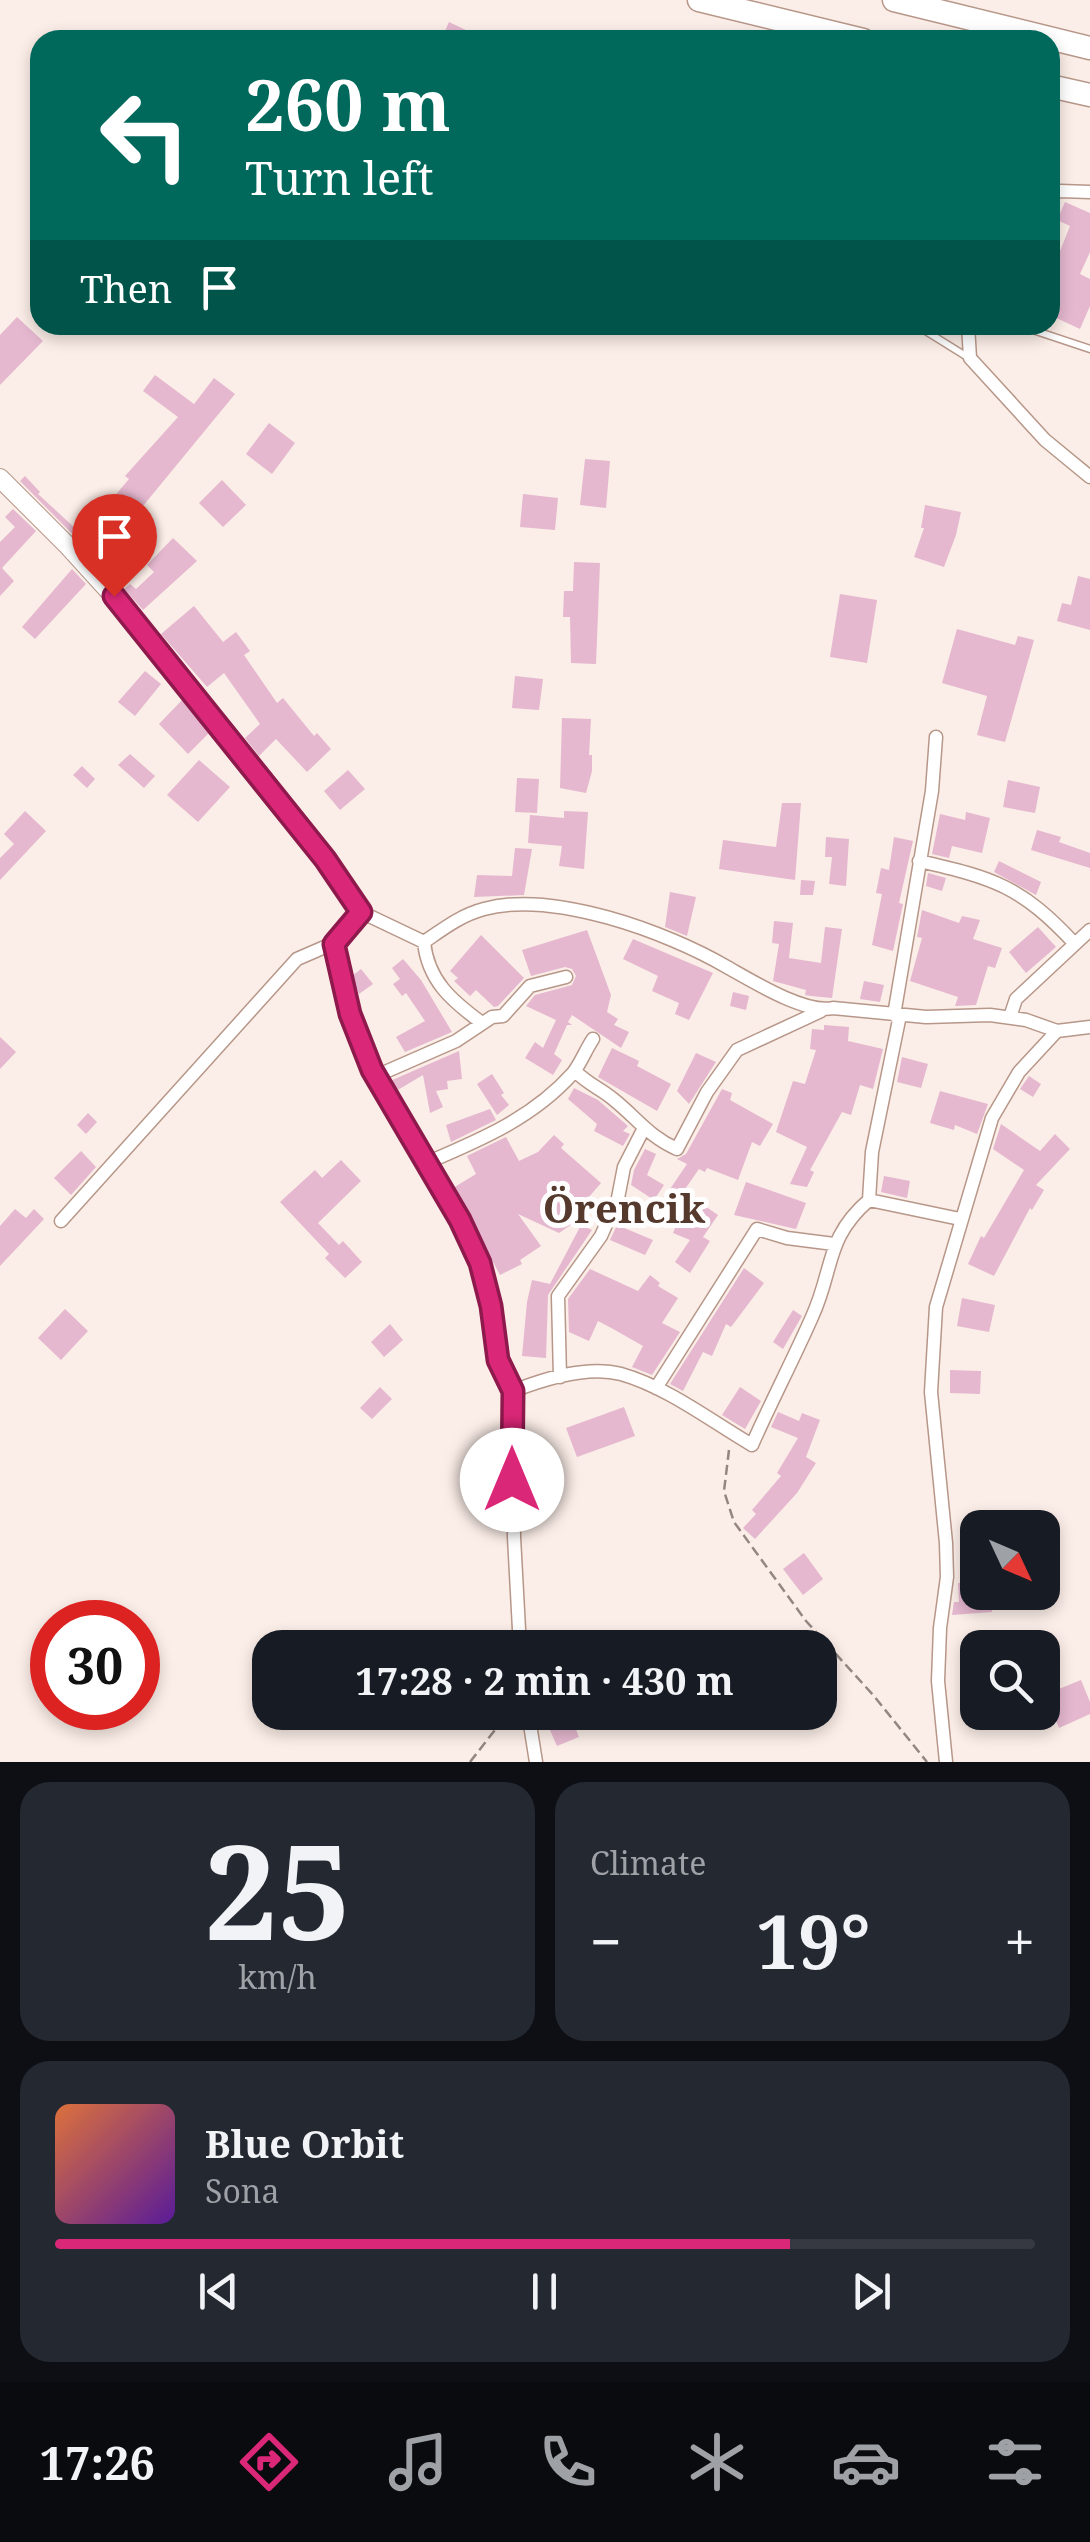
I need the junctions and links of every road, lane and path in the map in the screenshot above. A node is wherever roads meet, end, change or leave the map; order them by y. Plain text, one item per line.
1 (699, 0) edge
2 (894, 0) edge
3 (822, 30) edge
4 (1016, 30) edge
5 (1060, 41) edge
6 (1090, 48) edge
7 (1060, 88) edge
8 (1090, 96) edge
9 (1060, 191) edge
10 (1090, 192) edge
11 (932, 335) edge
12 (969, 335) edge
13 (1048, 335) edge
14 (1090, 349) edge
15 (970, 358) junction
16 (1090, 477) edge
17 (0, 478) edge
18 (936, 737) dead end
19 (919, 860) junction
20 (361, 912) junction
21 (1090, 930) edge
22 (424, 942) junction
23 (334, 944) junction
24 (1075, 944) junction
25 (566, 977) dead end
26 (821, 1011) junction
27 (897, 1015) junction
28 (1010, 1017) junction
29 (482, 1023) junction
30 (1090, 1027) edge
31 (1058, 1031) junction
32 (593, 1039) dead end
33 (575, 1071) junction
34 (376, 1076) junction
35 (644, 1128) junction
36 (426, 1162) junction
37 (870, 1200) junction
38 (960, 1219) junction
39 (62, 1221) dead end
40 (834, 1244) junction
41 (560, 1377) junction
42 (656, 1388) junction
43 (513, 1391) junction
44 (734, 1435) junction
45 (519, 1630) edge
46 (495, 1730) edge
47 (531, 1730) edge
48 (470, 1762) edge
49 (536, 1762) edge
50 (927, 1762) edge
51 (946, 1762) edge

1 - 3 highway
2 - 4 highway
5 - 6 highway
7 - 8 highway
9 - 10 street
11 - 15 lane
12 - 15 street
13 - 14 lane
15 - 16 street
17 - 20 street
18 - 19 street
19 - 24 street
19 - 27 street
20 - 22 street
20 - 23 street
21 - 24 street
22 - 26 street
22 - 29 street
23 - 34 street
23 - 39 street
24 - 28 street
25 - 29 street
26 - 27 street
26 - 35 street
27 - 28 street
27 - 37 street
28 - 31 street
29 - 34 street
30 - 31 street
31 - 38 street
32 - 33 street
33 - 35 street
33 - 36 street
34 - 36 street
35 - 41 street
36 - 43 street
37 - 38 street
37 - 40 street
38 - 51 street
40 - 42 street
40 - 44 street
41 - 42 street
41 - 43 street
42 - 44 street
43 - 45 street
44 - 50 path
46 - 48 path
47 - 49 street

